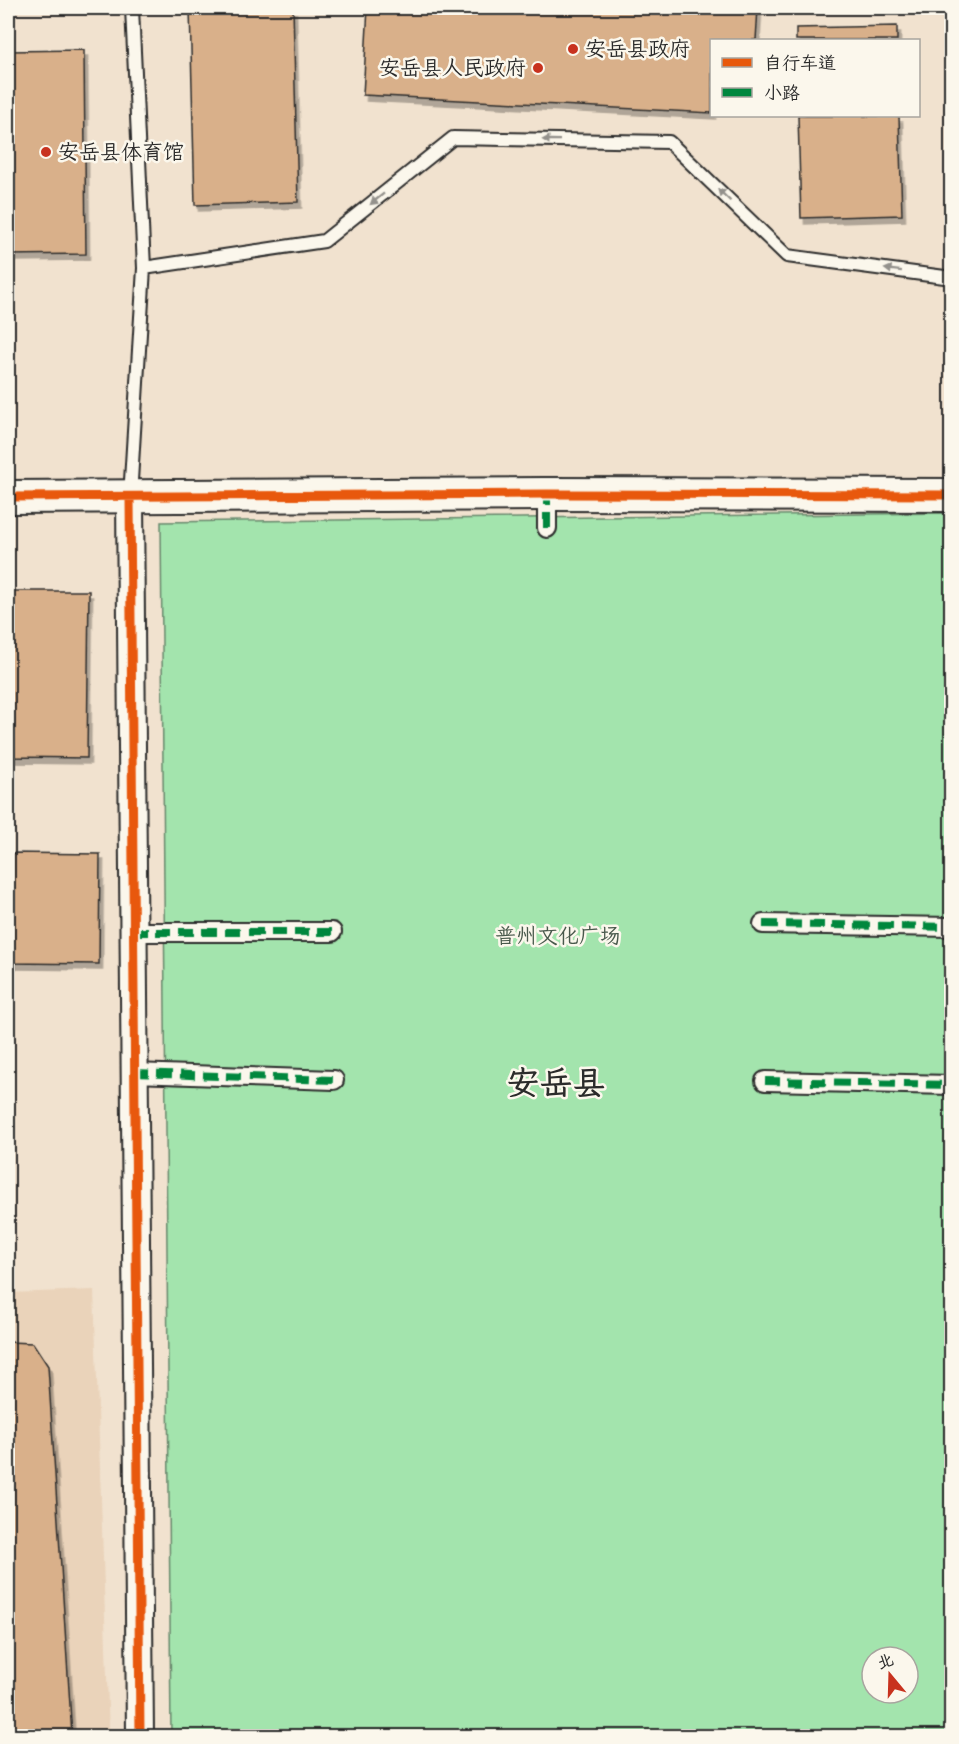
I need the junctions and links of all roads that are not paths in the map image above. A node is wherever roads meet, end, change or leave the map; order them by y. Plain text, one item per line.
1 (132, 8) edge
2 (144, 268) junction
3 (951, 278) edge
4 (547, 494) junction
5 (951, 495) edge
6 (8, 497) edge
7 (130, 498) junction
8 (547, 528) dead end
9 (763, 924) dead end
10 (951, 927) edge
11 (133, 932) junction
12 (332, 932) dead end
13 (134, 1073) junction
14 (334, 1080) dead end
15 (765, 1081) dead end
16 (951, 1085) edge
17 (140, 1737) edge

1 - 2 lane
3 -> 2 lane
2 - 7 lane
4 - 5 street
4 - 7 street
4 - 8 street
6 - 7 street
7 - 11 street
9 - 10 street
11 - 12 street
11 - 13 street
13 - 14 street
13 - 17 street
15 - 16 street

